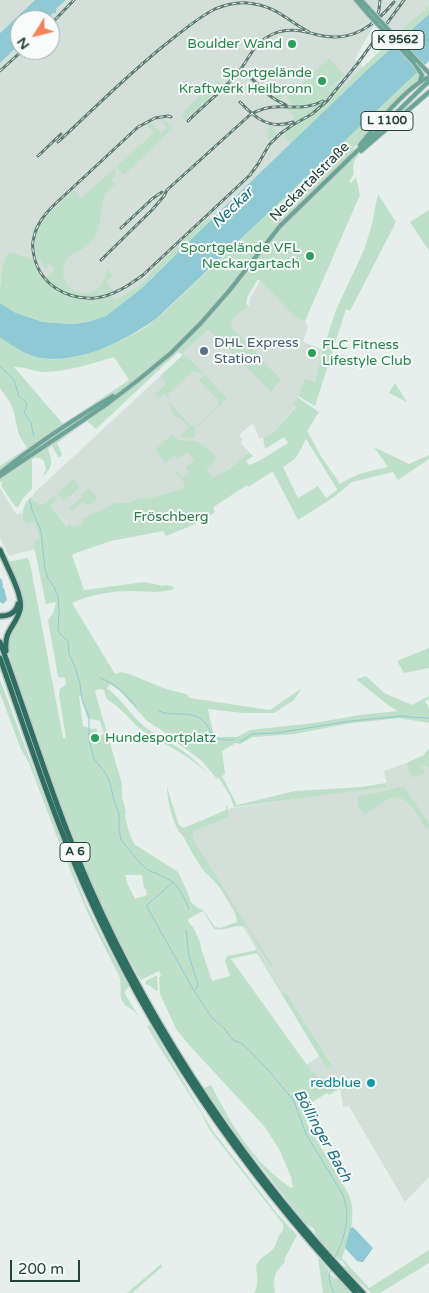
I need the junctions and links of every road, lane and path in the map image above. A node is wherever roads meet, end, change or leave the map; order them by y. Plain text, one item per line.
1 (356, 0) edge
2 (361, 0) edge
3 (370, 14) junction
4 (424, 70) edge
5 (429, 73) edge
6 (429, 78) edge
7 (420, 81) junction
8 (429, 90) edge
9 (347, 161) junction
10 (339, 169) junction
11 (128, 388) junction
12 (32, 451) junction
13 (0, 475) edge
14 (1, 554) edge
15 (5, 563) junction
16 (0, 616) edge
17 (0, 642) edge
18 (3, 657) edge
19 (0, 663) edge
20 (4, 671) junction
21 (135, 985) junction
22 (343, 1276) junction
23 (356, 1293) edge
24 (363, 1293) edge

1 - 3 main road, K 9562
2 - 3 main road, K 9562
3 - 4 main road, K 9562, bridge
3 - 4 main road, K 9562, bridge
4 - 5 main road, K 9562
4 - 6 main road, K 9562
4 - 7 main road
6 - 7 main road
6 - 9 main road, Neckartalstraße / L 1100
7 - 9 main road
8 - 10 main road
9 - 10 main road, Neckartalstraße / L 1100
10 - 11 main road, Neckartalstraße / L 1100
11 - 12 main road, Neckartalstraße / L 1100
11 - 12 main road, Neckartalstraße / L 1100
12 - 13 main road, Neckartalstraße / L 1100
12 - 13 main road, Neckartalstraße / L 1100
14 - 15 highway
15 - 16 highway
15 - 18 highway, A 6
17 - 18 highway, A 6
18 - 20 highway, A 6
18 - 21 highway, A 6
19 - 20 highway
20 - 21 highway, A 6
21 - 22 highway, A 6
22 - 23 highway, A 6
22 - 24 highway, A 6

